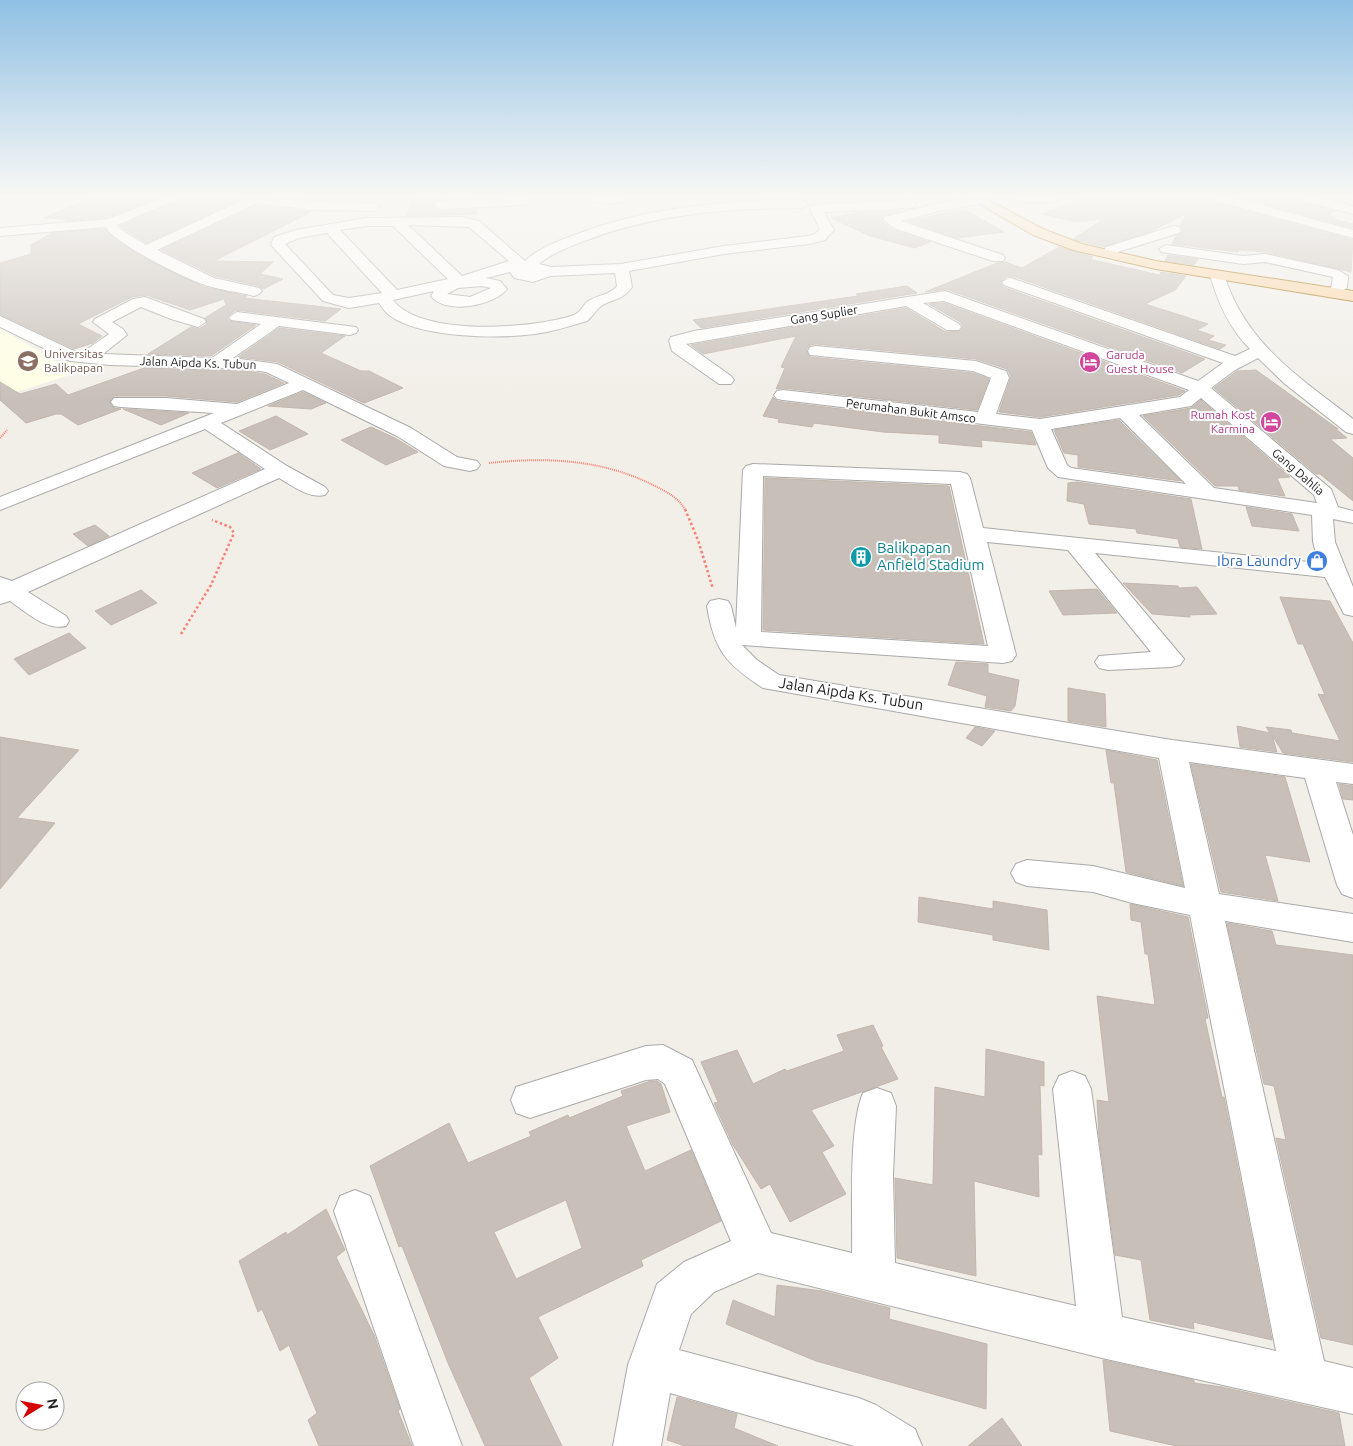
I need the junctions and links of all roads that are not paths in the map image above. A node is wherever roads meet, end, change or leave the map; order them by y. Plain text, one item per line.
1 (174, 265) edge
2 (298, 265) edge
3 (362, 265) edge
4 (442, 265) edge
5 (513, 265) edge
6 (543, 265) edge
7 (635, 265) edge
8 (1163, 265) edge
9 (1183, 265) edge
10 (1299, 265) edge
11 (621, 268) junction
12 (533, 271) junction
13 (1218, 273) junction
14 (459, 282) junction
15 (1009, 282) dead end
16 (495, 284) dead end
17 (1346, 288) edge
18 (254, 291) dead end
19 (388, 296) junction
20 (1353, 296) edge
21 (910, 301) junction
22 (237, 317) dead end
23 (276, 321) junction
24 (198, 322) dead end
25 (4, 327) edge
26 (953, 327) dead end
27 (350, 330) dead end
28 (816, 351) dead end
29 (1258, 352) junction
30 (86, 358) junction
31 (1234, 361) junction
32 (217, 362) junction
33 (725, 380) dead end
34 (303, 384) junction
35 (1200, 388) junction
36 (783, 395) dead end
37 (120, 402) dead end
38 (241, 409) junction
39 (1125, 412) junction
40 (984, 420) junction
41 (207, 422) junction
42 (1040, 425) junction
43 (1353, 428) edge
44 (476, 465) road end
45 (280, 470) junction
46 (318, 491) dead end
47 (1209, 495) junction
48 (0, 504) edge
49 (1323, 510) junction
50 (1353, 517) edge
51 (975, 534) junction
52 (1074, 543) junction
53 (1332, 571) junction
54 (3, 591) edge
55 (719, 606) road end
56 (1353, 609) edge
57 (56, 622) dead end
58 (1108, 662) dead end
59 (1172, 750) junction
60 (1317, 769) junction
61 (1353, 774) edge
62 (1028, 873) dead end
63 (1353, 885) edge
64 (1206, 905) junction
65 (1353, 928) edge
66 (1072, 1089) dead end
67 (530, 1100) dead end
68 (877, 1106) dead end
69 (355, 1211) dead end
70 (757, 1250) junction
71 (874, 1280) junction
72 (1102, 1335) junction
73 (651, 1365) junction
74 (1305, 1379) junction
75 (1353, 1391) edge
76 (438, 1446) edge
77 (637, 1446) edge
78 (898, 1446) edge

1 - 18 street
2 - 19 street
3 - 19 street
4 - 14 street
5 - 14 street
6 - 12 street
7 - 11 street
8 - 13 main road
9 - 13 main road
10 - 17 street
11 - 12 street
11 - 19 street
12 - 16 street
13 - 17 main road
13 - 20 main road
13 - 29 street
14 - 19 street
15 - 31 street
21 - 26 street
21 - 33 street, Gang Suplier
21 - 35 street, Gang Suplier
22 - 23 street
23 - 27 street
23 - 32 street
24 - 30 street
25 - 30 street, Jalan Aipda Ks. Tubun
28 - 40 street, Perumahan Bukit Amsco
29 - 31 street
29 - 43 street
30 - 32 street, Jalan Aipda Ks. Tubun
31 - 35 street
32 - 34 street, Jalan Aipda Ks. Tubun
34 - 38 street
34 - 44 street, Jalan Aipda Ks. Tubun
35 - 39 street
35 - 49 street, Gang Dahlia
36 - 40 street, Perumahan Bukit Amsco
37 - 38 street
38 - 41 street
39 - 42 street
39 - 47 street
40 - 42 street
41 - 45 street
41 - 48 street
42 - 47 street
45 - 46 street
45 - 54 street
47 - 49 street
49 - 50 street
49 - 53 street, Gang Dahlia
51 - 51 street
51 - 52 street
52 - 53 street
52 - 58 street
53 - 56 street, Gang Dahlia
54 - 57 street
55 - 59 street, Jalan Aipda Ks. Tubun
59 - 60 street, Jalan Aipda Ks. Tubun
59 - 64 street
60 - 61 street, Jalan Aipda Ks. Tubun
60 - 63 street
62 - 64 street
64 - 65 street
64 - 74 street
66 - 72 street
67 - 70 street
68 - 71 street
69 - 76 street
70 - 71 street
70 - 73 street
71 - 72 street
72 - 74 street
73 - 77 street
73 - 78 street
74 - 75 street

